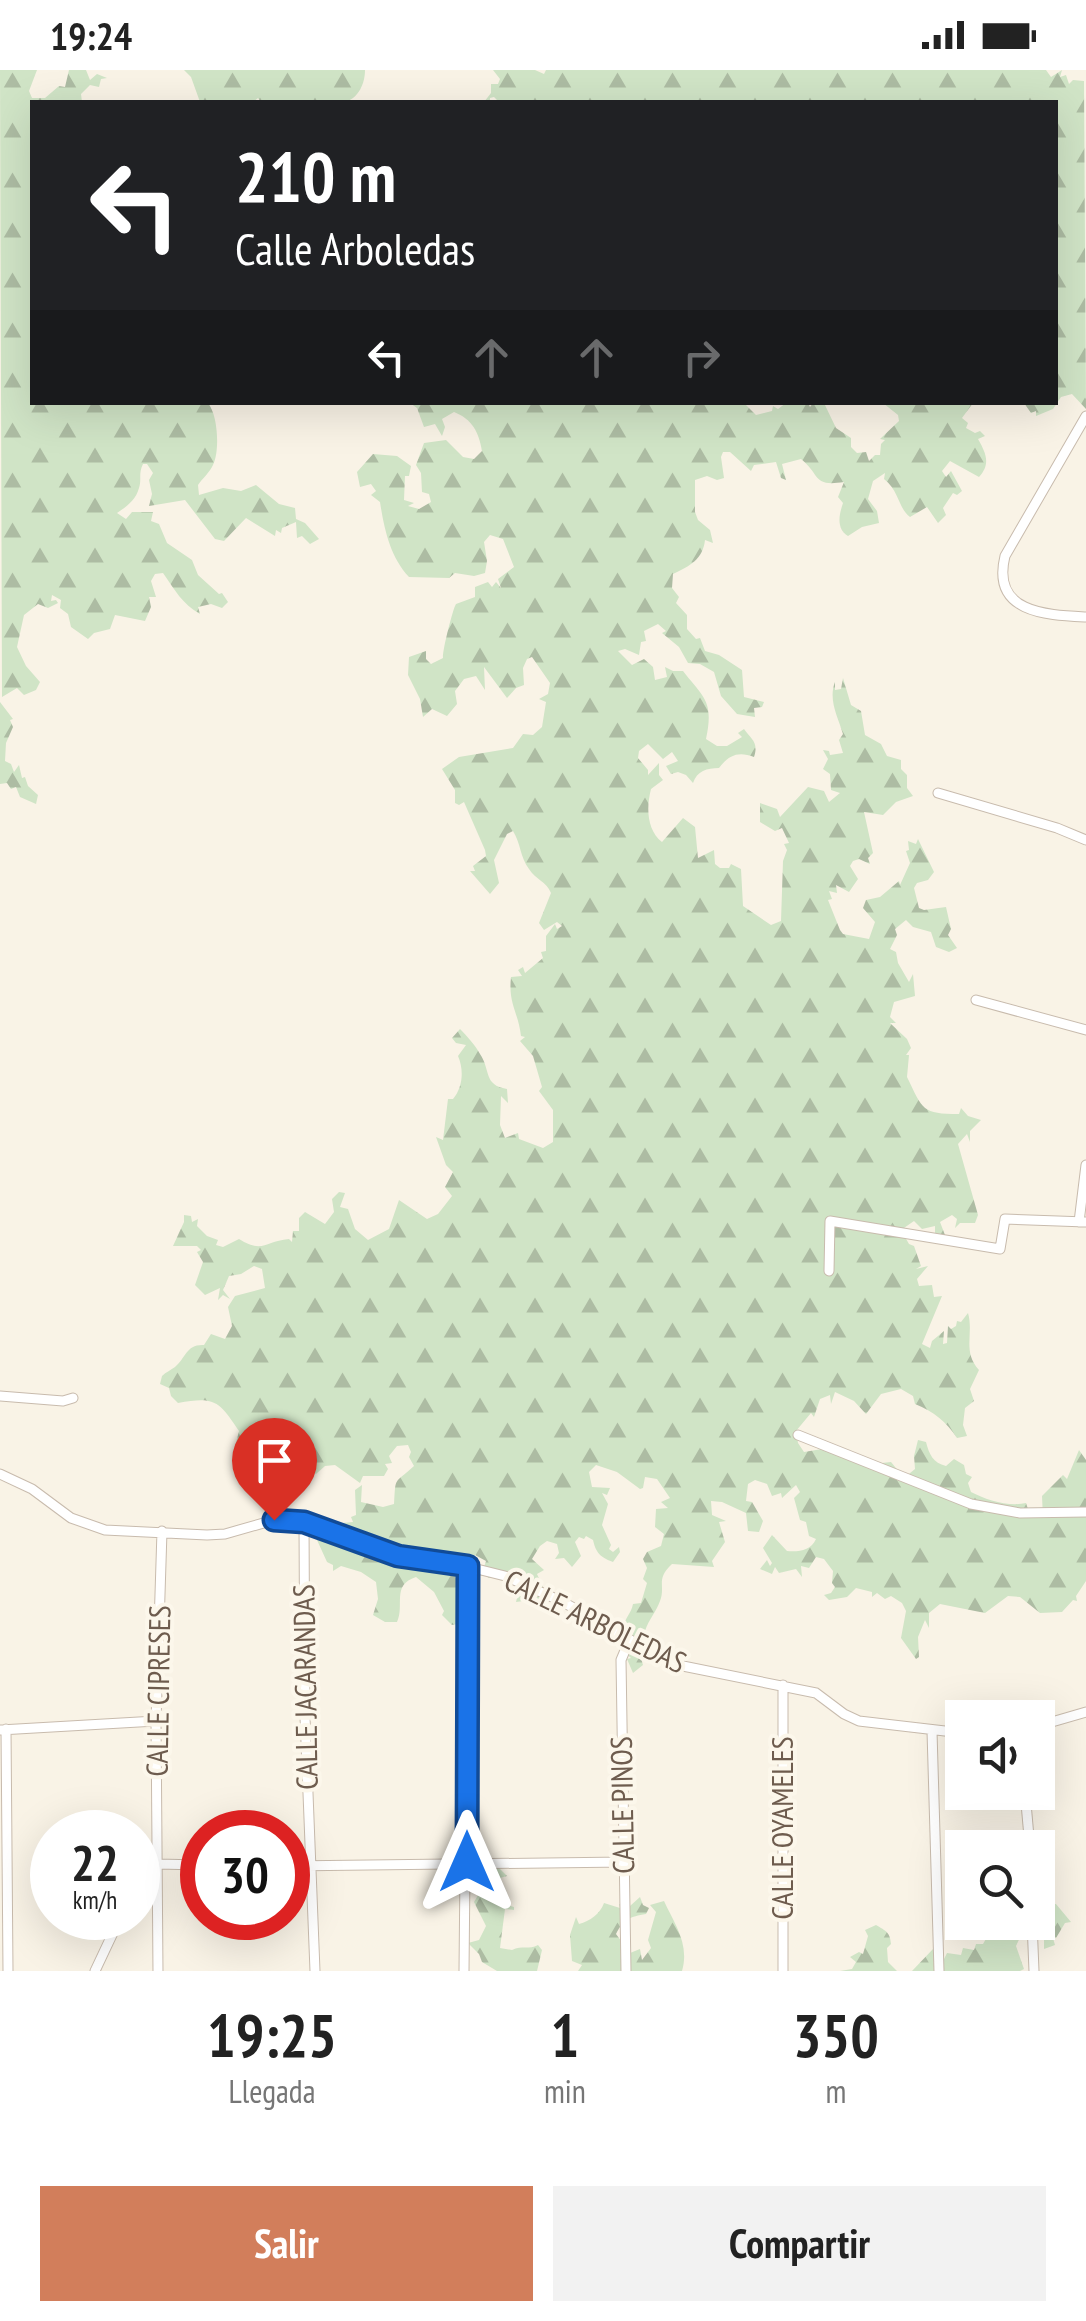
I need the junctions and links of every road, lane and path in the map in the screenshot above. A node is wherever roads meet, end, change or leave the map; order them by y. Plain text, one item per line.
1 (1086, 416) edge
2 (1086, 617) edge
3 (938, 793) dead end
4 (1086, 840) edge
5 (976, 1000) dead end
6 (1086, 1030) edge
7 (1086, 1165) edge
8 (1082, 1222) edge
9 (829, 1272) dead end
10 (0, 1396) edge
11 (72, 1398) dead end
12 (798, 1435) dead end
13 (0, 1474) edge
14 (1086, 1512) edge
15 (304, 1522) junction
16 (162, 1531) junction
17 (468, 1566) junction
18 (629, 1640) junction
19 (783, 1685) junction
20 (1086, 1712) edge
21 (156, 1721) junction
22 (1055, 1721) edge
23 (3, 1730) edge
24 (932, 1731) junction
25 (945, 1732) edge
26 (157, 1810) edge
27 (467, 1862) junction
28 (624, 1862) junction
29 (311, 1867) junction
30 (110, 1940) edge
31 (158, 1940) edge
32 (1033, 1940) edge
33 (8, 1971) edge
34 (95, 1971) edge
35 (158, 1971) edge
36 (315, 1971) edge
37 (464, 1971) edge
38 (626, 1971) edge
39 (783, 1971) edge
40 (939, 1971) edge
41 (1034, 1971) edge

1 - 2 street
3 - 4 street
5 - 6 street
7 - 8 street
8 - 9 street
10 - 11 street
12 - 14 street
13 - 16 street, CALLE ARBOLEDAS
15 - 16 street, CALLE ARBOLEDAS
15 - 17 street, CALLE ARBOLEDAS
15 - 29 street, CALLE JACARANDAS
16 - 21 street, CALLE CIPRESES
17 - 18 street, CALLE ARBOLEDAS
17 - 27 street
18 - 19 street, CALLE ARBOLEDAS
18 - 28 street, CALLE PINOS
19 - 24 street, CALLE ARBOLEDAS
19 - 39 street, CALLE OYAMELES
20 - 22 street
21 - 23 street
21 - 26 street, CALLE CIPRESES
23 - 33 street
24 - 25 street, CALLE ARBOLEDAS
24 - 40 street
27 - 28 street
27 - 29 street
27 - 37 street
28 - 38 street, CALLE PINOS
29 - 36 street, CALLE JACARANDAS
30 - 34 street
31 - 35 street, CALLE CIPRESES
32 - 41 street

